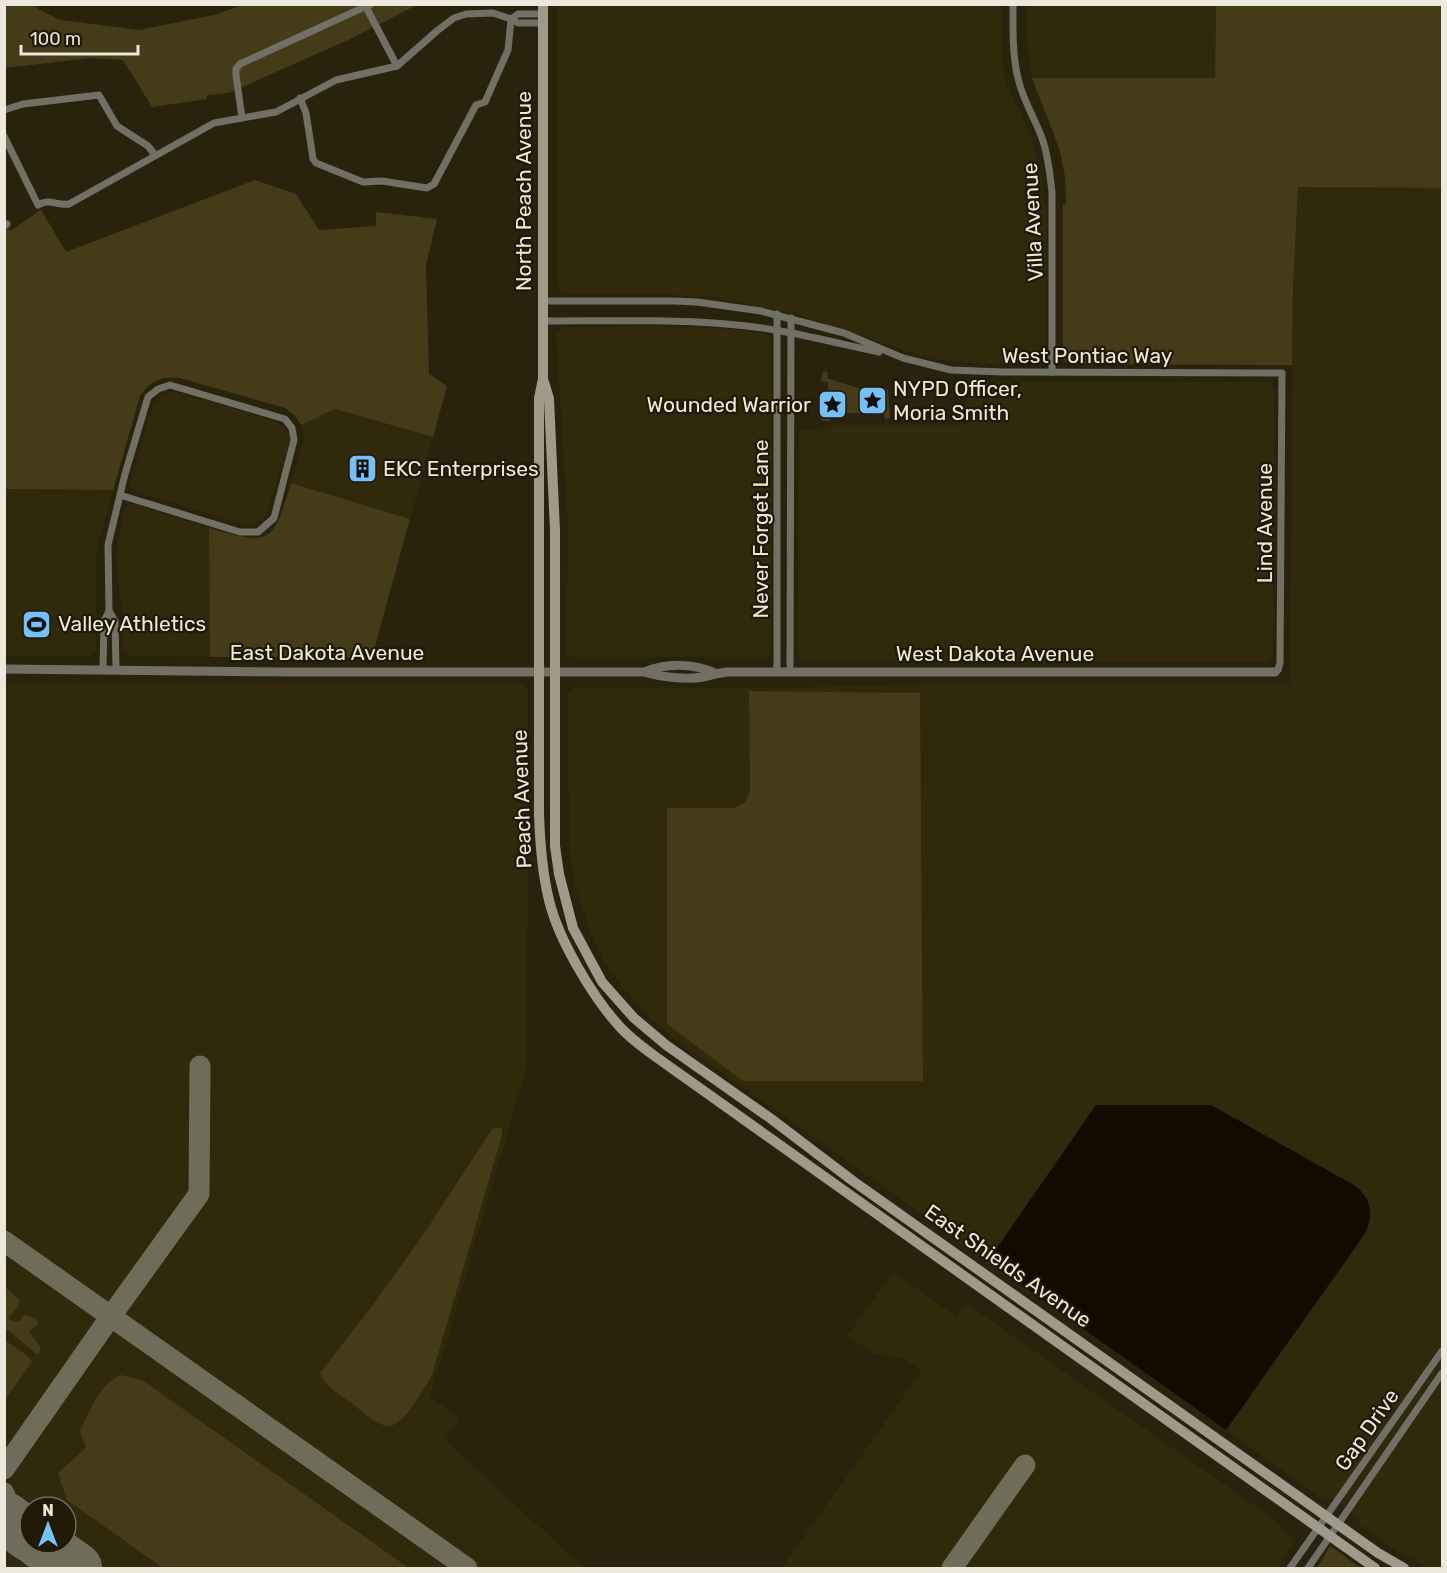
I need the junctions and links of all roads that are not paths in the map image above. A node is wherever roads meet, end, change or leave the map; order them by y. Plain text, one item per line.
1 (461, 4) edge
2 (1013, 4) edge
3 (369, 6) edge
4 (466, 14) junction
5 (543, 14) edge
6 (512, 19) junction
7 (397, 66) junction
8 (300, 98) junction
9 (4, 110) edge
10 (242, 118) junction
11 (4, 136) edge
12 (155, 155) junction
13 (543, 300) junction
14 (777, 314) junction
15 (791, 318) junction
16 (543, 321) junction
17 (777, 330) junction
18 (791, 332) junction
19 (894, 355) junction
20 (1053, 372) junction
21 (1282, 373) joint
22 (543, 379) junction
23 (120, 495) junction
24 (109, 611) junction
25 (4, 669) edge
26 (103, 669) junction
27 (116, 669) junction
28 (538, 671) junction
29 (555, 671) junction
30 (777, 672) junction
31 (790, 672) junction
32 (1275, 672) joint
33 (602, 982) joint
34 (591, 988) joint
35 (693, 1064) junction
36 (684, 1077) junction
37 (1443, 1351) edge
38 (1443, 1373) edge
39 (1403, 1406) junction
40 (1414, 1414) junction
41 (1326, 1516) junction
42 (1339, 1525) junction
43 (1317, 1528) junction
44 (1330, 1537) junction
45 (1290, 1569) edge
46 (1308, 1569) edge
47 (1376, 1569) edge
48 (1404, 1569) edge

1 - 4 street
2 - 20 street, Villa Avenue
3 - 7 street
3 - 10 street
4 - 6 street
4 - 7 street
5 - 6 street
5 - 13 main road, North Peach Avenue
6 - 8 street
7 - 8 street
8 - 10 street
9 - 12 street
10 - 12 street
11 - 12 street
13 - 14 street, West Pontiac Way
13 - 16 main road, North Peach Avenue
14 - 15 street, West Pontiac Way
14 - 17 street, Never Forget Lane
15 - 18 street, Never Forget Lane
15 - 19 street, West Pontiac Way
16 - 17 street, West Pontiac Way
16 - 22 main road, North Peach Avenue
17 - 18 street, West Pontiac Way
17 - 30 street, Never Forget Lane
18 - 19 street, West Pontiac Way
18 - 31 street, Never Forget Lane
19 - 20 street, West Pontiac Way
20 - 21 street, West Pontiac Way
21 - 32 street, Lind Avenue
22 - 28 main road, North Peach Avenue
22 - 29 main road, North Peach Avenue
23 - 23 street
23 - 24 street
24 - 26 street
24 - 27 street
25 - 26 street, East Dakota Avenue
26 - 27 street, East Dakota Avenue
27 - 28 street, East Dakota Avenue
28 - 29 street, West Dakota Avenue
28 - 34 main road, Peach Avenue
29 - 30 street, West Dakota Avenue
29 - 33 main road, Peach Avenue
30 - 31 street, West Dakota Avenue
31 - 32 street, West Dakota Avenue
33 - 35 main road, East Shields Avenue
34 - 36 main road, East Shields Avenue
35 - 36 main road
35 - 41 main road, East Shields Avenue
36 - 43 main road, East Shields Avenue
37 - 39 street, Gap Drive
38 - 40 street, Gap Drive
39 - 40 street
39 - 41 street, Gap Drive
40 - 42 street, Gap Drive
41 - 42 main road, East Shields Avenue
41 - 43 street, Gap Drive
42 - 44 street, Gap Drive
42 - 48 main road, East Shields Avenue
43 - 44 main road, East Shields Avenue
43 - 45 street, Gap Drive
44 - 46 street, Gap Drive
44 - 47 main road, East Shields Avenue

